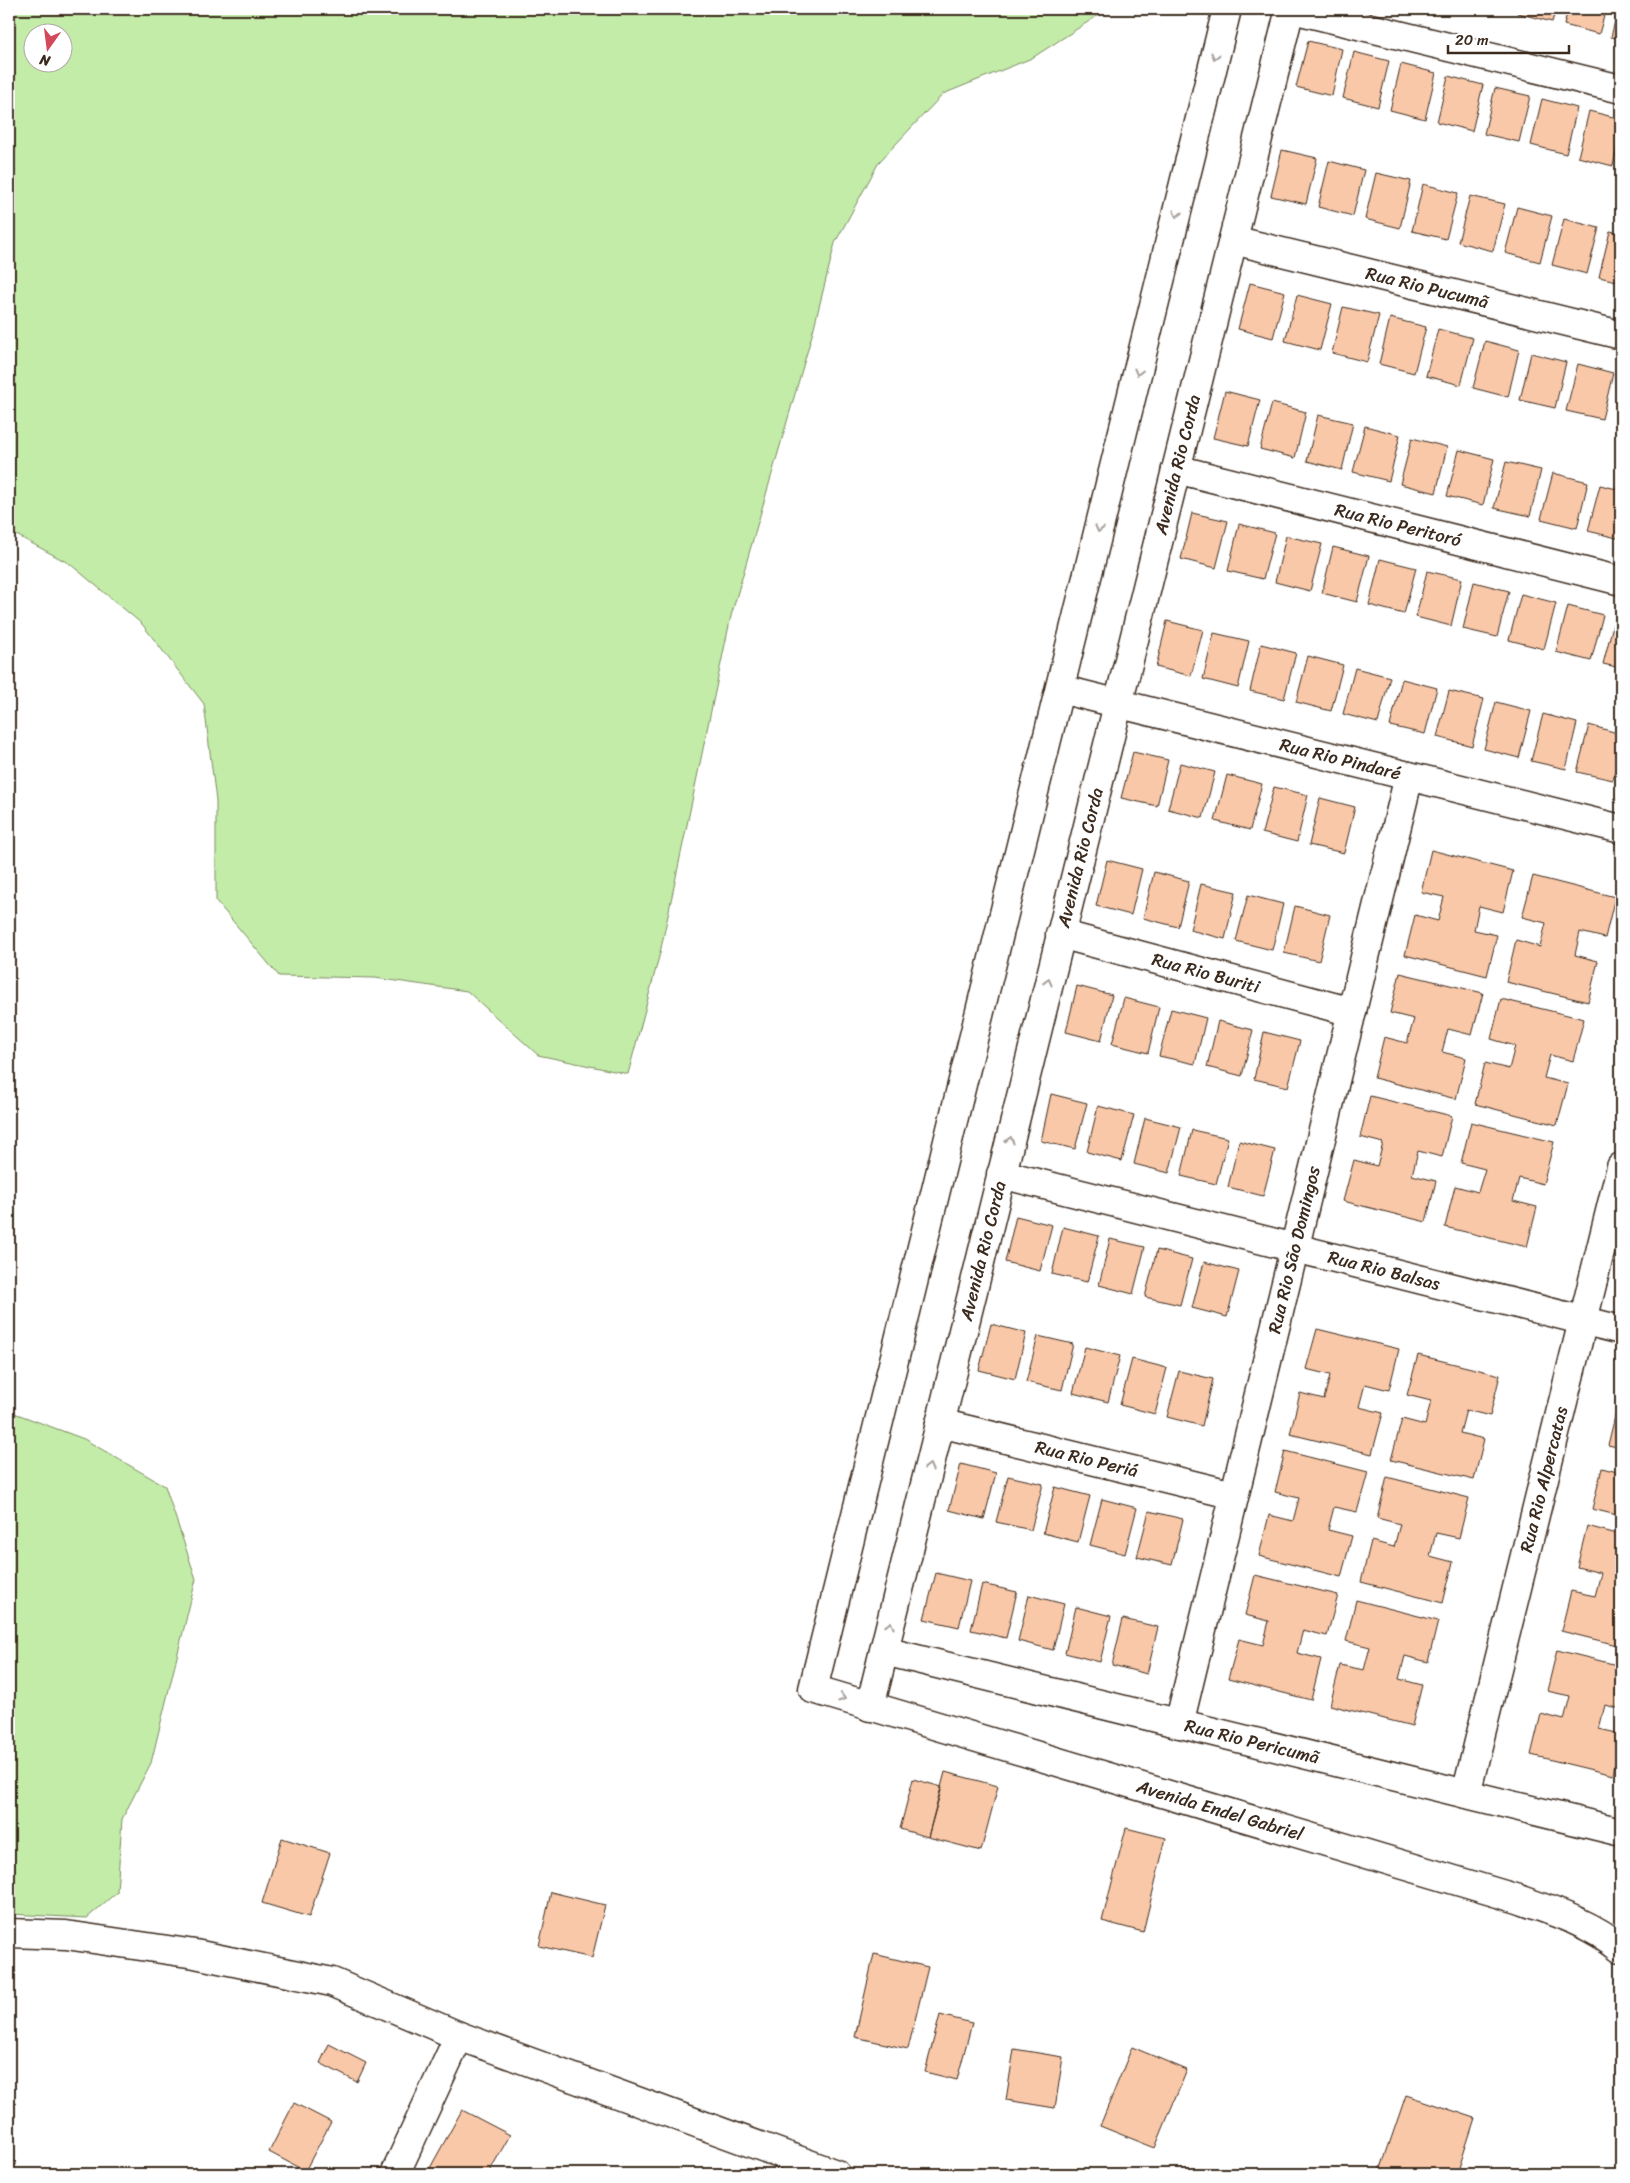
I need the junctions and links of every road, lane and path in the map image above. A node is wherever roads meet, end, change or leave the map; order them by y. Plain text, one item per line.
1 (1227, 9) edge
2 (1291, 9) edge
3 (1621, 90) edge
4 (1233, 240) junction
5 (1621, 334) edge
6 (1176, 469) junction
7 (1621, 581) edge
8 (1060, 689) junction
9 (1118, 704) junction
10 (1409, 776) junction
11 (1621, 829) edge
12 (1060, 934) junction
13 (1352, 1012) junction
14 (1621, 1167) edge
15 (1001, 1174) junction
16 (1295, 1247) junction
17 (1582, 1320) junction
18 (1621, 1330) edge
19 (940, 1423) junction
20 (1234, 1495) junction
21 (884, 1651) junction
22 (870, 1707) junction
23 (1179, 1724) junction
24 (1466, 1794) junction
25 (1621, 1832) edge
26 (9, 1933) edge
27 (1621, 1948) edge
28 (458, 2036) junction
29 (394, 2174) edge
30 (836, 2174) edge

1 -> 8 street
2 - 3 street
2 - 4 street, Avenida Rio Corda
4 - 5 street, Rua Rio Pucumã
4 - 6 street, Avenida Rio Corda
6 - 7 street, Rua Rio Peritoró
6 - 9 street, Avenida Rio Corda
8 - 9 street, Rua Rio Pindaré
8 -> 22 street, Avenida Endel Gabriel
9 - 10 street, Rua Rio Pindaré
9 - 12 street, Avenida Rio Corda
10 - 11 street, Rua Rio Pindaré
10 - 13 street, Rua Rio São Domingos
12 - 13 street, Rua Rio Buriti
15 -> 12 street, Avenida Rio Corda
13 - 16 street, Rua Rio São Domingos
14 - 17 street, Rua Rio Alpercatas
15 - 16 street, Rua Rio Balsas
15 - 19 street, Avenida Rio Corda
16 - 17 street, Rua Rio Balsas
16 - 20 street, Rua Rio São Domingos
17 - 18 street, Rua Rio Balsas
17 - 24 street, Rua Rio Alpercatas
19 - 20 street, Rua Rio Periá
21 -> 19 street, Avenida Rio Corda
20 - 23 street, Rua Rio São Domingos
21 - 22 street, Avenida Rio Corda
21 - 23 street, Rua Rio Pericumã
22 - 27 street, Avenida Endel Gabriel
23 - 24 street, Rua Rio Pericumã
24 - 25 street, Rua Rio Pericumã
26 - 28 street
28 - 29 street
28 - 30 street

